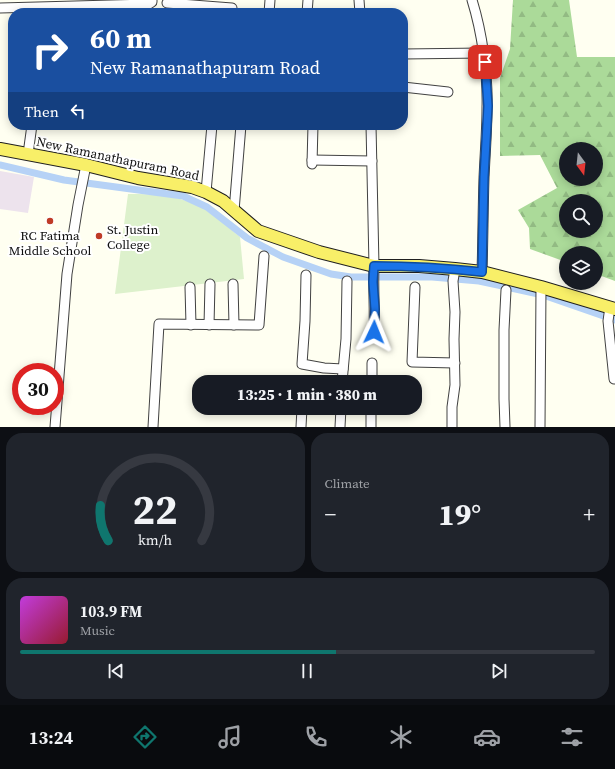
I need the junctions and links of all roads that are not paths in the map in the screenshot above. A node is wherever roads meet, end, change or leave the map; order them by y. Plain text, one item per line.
1 (152, 0) edge
2 (472, 0) edge
3 (120, 2) edge
4 (168, 3) dead end
5 (233, 7) edge
6 (0, 8) edge
7 (186, 8) edge
8 (211, 8) edge
9 (483, 53) junction
10 (408, 54) edge
11 (408, 88) edge
12 (448, 92) dead end
13 (31, 130) edge
14 (212, 130) edge
15 (241, 130) edge
16 (313, 130) edge
17 (371, 130) edge
18 (0, 149) edge
19 (28, 154) junction
20 (372, 161) junction
21 (85, 170) junction
22 (206, 192) junction
23 (234, 211) junction
24 (264, 256) dead end
25 (482, 272) junction
26 (374, 273) junction
27 (306, 275) dead end
28 (454, 275) junction
29 (347, 281) dead end
30 (210, 284) dead end
31 (233, 284) dead end
32 (190, 287) dead end
33 (414, 287) dead end
34 (506, 290) dead end
35 (541, 293) junction
36 (610, 313) edge
37 (191, 325) junction
38 (209, 325) junction
39 (234, 325) junction
40 (374, 332) dead end
41 (372, 362) dead end
42 (455, 363) junction
43 (342, 370) junction
44 (342, 375) edge
45 (372, 375) edge
46 (614, 379) edge
47 (302, 415) edge
48 (341, 415) edge
49 (371, 415) edge
50 (55, 427) edge
51 (153, 427) edge
52 (301, 427) edge
53 (340, 427) edge
54 (371, 427) edge
55 (452, 427) edge
56 (505, 427) edge
57 (540, 427) edge

1 - 3 street
2 - 9 street
3 - 6 street
4 - 7 street
5 - 8 street
9 - 10 street
9 - 25 street
11 - 12 street
13 - 19 street
14 - 22 street
15 - 23 street
16 - 20 street
17 - 20 street
18 - 19 main road, New Ramanathapuram Road
19 - 21 main road, New Ramanathapuram Road
20 - 26 street
21 - 22 main road, New Ramanathapuram Road
21 - 50 street
22 - 23 main road, New Ramanathapuram Road
23 - 26 main road, New Ramanathapuram Road
24 - 39 street
25 - 28 main road, New Ramanathapuram Road
25 - 35 main road, New Ramanathapuram Road
26 - 28 main road, New Ramanathapuram Road
26 - 40 street
27 - 43 street
28 - 42 street
29 - 43 street
30 - 38 street
31 - 39 street
32 - 37 street
33 - 42 street
34 - 56 street
35 - 36 main road, New Ramanathapuram Road
35 - 57 street
36 - 46 street
37 - 38 street
37 - 51 street
38 - 39 street
41 - 45 street
42 - 55 street
43 - 44 street
47 - 52 street
48 - 53 street
49 - 54 street

